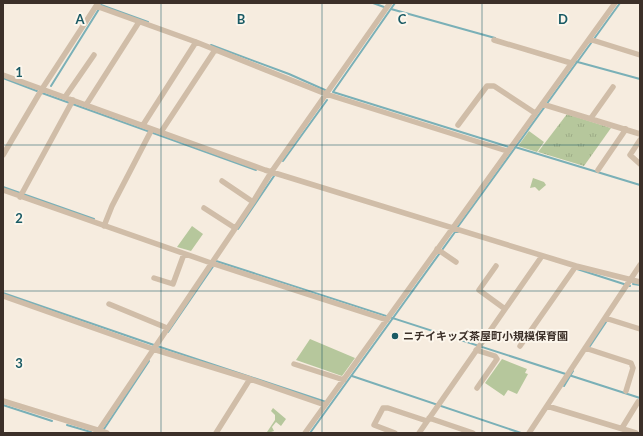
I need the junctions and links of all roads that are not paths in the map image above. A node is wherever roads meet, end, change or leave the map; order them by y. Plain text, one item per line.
1 (390, 3) edge
2 (615, 3) edge
3 (98, 6) edge
4 (139, 22) junction
5 (494, 40) dead end
6 (591, 40) junction
7 (196, 42) junction
8 (215, 50) junction
9 (94, 55) dead end
10 (640, 55) edge
11 (572, 62) junction
12 (3, 75) edge
13 (613, 87) dead end
14 (42, 89) junction
15 (326, 94) junction
16 (65, 98) junction
17 (72, 102) junction
18 (86, 105) junction
19 (544, 105) junction
20 (535, 113) junction
21 (591, 118) junction
22 (143, 125) junction
23 (458, 125) dead end
24 (626, 129) junction
25 (151, 130) junction
26 (162, 132) junction
27 (640, 134) edge
28 (640, 140) edge
29 (509, 149) junction
30 (3, 155) edge
31 (640, 164) edge
32 (598, 170) dead end
33 (272, 171) junction
34 (222, 181) dead end
35 (3, 190) edge
36 (22, 195) junction
37 (253, 202) junction
38 (204, 208) dead end
39 (105, 224) junction
40 (235, 228) junction
41 (456, 228) junction
42 (440, 251) junction
43 (184, 254) junction
44 (541, 258) junction
45 (456, 262) dead end
46 (213, 264) junction
47 (640, 265) edge
48 (496, 266) dead end
49 (574, 268) junction
50 (154, 278) dead end
51 (640, 282) edge
52 (628, 284) junction
53 (3, 296) edge
54 (109, 304) dead end
55 (505, 309) junction
56 (388, 318) junction
57 (605, 318) junction
58 (167, 328) junction
59 (640, 329) edge
60 (520, 346) dead end
61 (478, 348) junction
62 (585, 348) junction
63 (155, 349) junction
64 (294, 364) dead end
65 (250, 379) junction
66 (344, 380) junction
67 (477, 388) dead end
68 (626, 391) dead end
69 (3, 401) edge
70 (638, 402) dead end
71 (327, 403) junction
72 (547, 406) junction
73 (428, 420) junction
74 (622, 428) junction
75 (98, 432) edge
76 (107, 433) edge
77 (216, 433) edge
78 (305, 433) edge
79 (395, 433) edge
80 (419, 433) edge
81 (473, 433) edge
82 (529, 433) edge
83 (636, 433) edge

1 - 15 street
2 - 6 street
3 - 4 street
3 - 14 street
4 - 7 street
4 - 18 street
5 - 11 street
6 - 10 street
6 - 11 street
7 - 8 street
7 - 22 street
8 - 15 street
8 - 26 street
9 - 16 street
11 - 19 street
12 - 14 street
13 - 21 street
14 - 16 street
14 - 30 street
15 - 29 street
15 - 33 street
16 - 17 street
17 - 18 street
17 - 36 street
18 - 22 street
19 - 20 street
19 - 21 street
20 - 23 street
20 - 29 street
21 - 24 street
22 - 25 street
24 - 27 street
24 - 32 street
25 - 26 street
25 - 39 street
26 - 33 street
28 - 31 street
29 - 41 street
33 - 37 street
33 - 41 street
34 - 37 street
35 - 36 street
36 - 39 street
37 - 40 street
38 - 40 street
39 - 43 street
40 - 46 street
41 - 42 street
41 - 44 street
42 - 45 street
42 - 56 street
43 - 46 street
43 - 50 street
44 - 49 street
44 - 55 street
46 - 56 street
46 - 58 street
47 - 52 street
48 - 55 street
49 - 52 street
49 - 60 street
51 - 52 street
52 - 57 street
53 - 63 street
54 - 58 street
55 - 61 street
56 - 66 street
57 - 59 street
57 - 62 street
58 - 63 street
61 - 67 street
61 - 73 street
62 - 68 street
62 - 72 street
63 - 65 street
63 - 75 street
64 - 66 street
65 - 71 street
65 - 77 street
66 - 71 street
69 - 75 street
70 - 74 street
71 - 78 street
72 - 74 street
72 - 82 street
73 - 79 street
73 - 80 street
73 - 81 street
74 - 83 street
75 - 76 street

